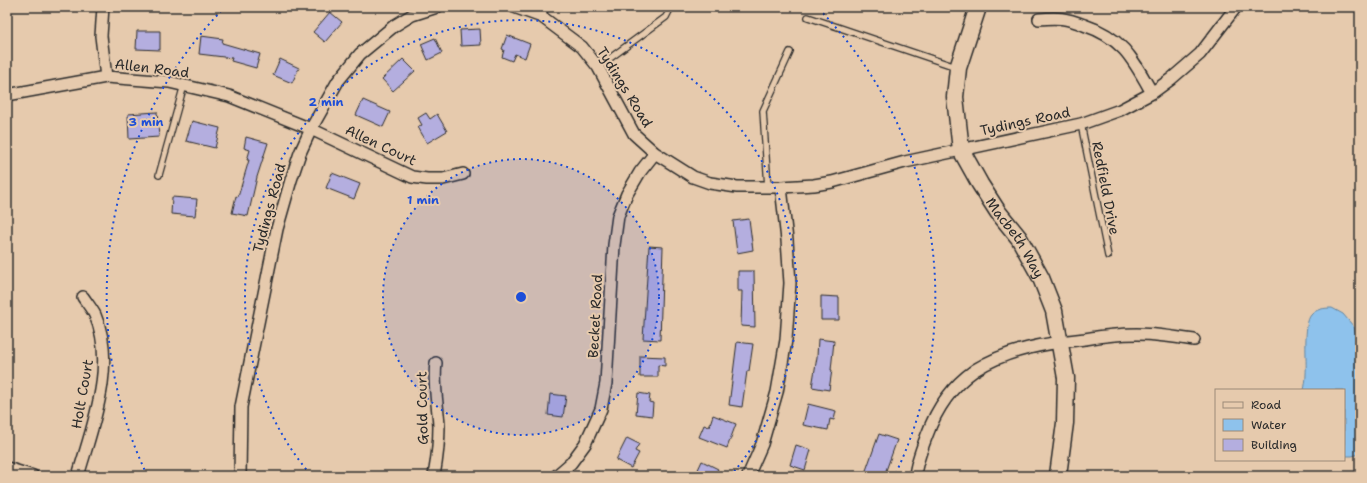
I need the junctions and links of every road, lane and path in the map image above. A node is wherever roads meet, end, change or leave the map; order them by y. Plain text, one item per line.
1 (103, 7) edge
2 (437, 7) edge
3 (514, 7) edge
4 (671, 7) edge
5 (978, 7) edge
6 (1236, 7) edge
7 (544, 12) edge
8 (808, 17) dead end
9 (1039, 20) dead end
10 (790, 52) dead end
11 (598, 67) junction
12 (958, 68) junction
13 (106, 77) junction
14 (184, 85) junction
15 (1152, 93) junction
16 (7, 95) edge
17 (1081, 124) junction
18 (311, 129) junction
19 (961, 150) junction
20 (655, 153) junction
21 (463, 174) dead end
22 (160, 175) dead end
23 (768, 187) junction
24 (782, 187) junction
25 (1108, 256) dead end
26 (83, 297) dead end
27 (1194, 340) dead end
28 (1060, 342) junction
29 (436, 363) dead end
30 (7, 468) edge
31 (33, 476) edge
32 (78, 476) edge
33 (240, 476) edge
34 (434, 476) edge
35 (556, 476) edge
36 (748, 476) edge
37 (915, 476) edge
38 (1058, 476) edge

1 - 13 street
2 - 18 street, Tydings Road
3 - 7 street, Tydings Road
4 - 11 lane
5 - 12 street, Macbeth Way
6 - 15 street, Tydings Road
7 - 11 street, Tydings Road
8 - 12 lane
9 - 15 street
10 - 23 lane
11 - 20 street, Tydings Road
12 - 19 street, Macbeth Way
13 - 14 street, Allen Road
13 - 16 street, Allen Road
14 - 18 street, Allen Road
14 - 22 lane
15 - 17 street, Tydings Road
17 - 19 street, Tydings Road
17 - 25 lane, Redfield Drive
18 - 21 street, Allen Court
18 - 33 street, Tydings Road
19 - 24 street, Tydings Road
19 - 28 street, Macbeth Way
20 - 23 street, Tydings Road
20 - 35 street, Becket Road
23 - 24 street, Tydings Road
24 - 36 street
26 - 32 street, Holt Court
27 - 28 street
28 - 37 street
28 - 38 street, Macbeth Way
29 - 34 street, Gold Court
30 - 31 street

